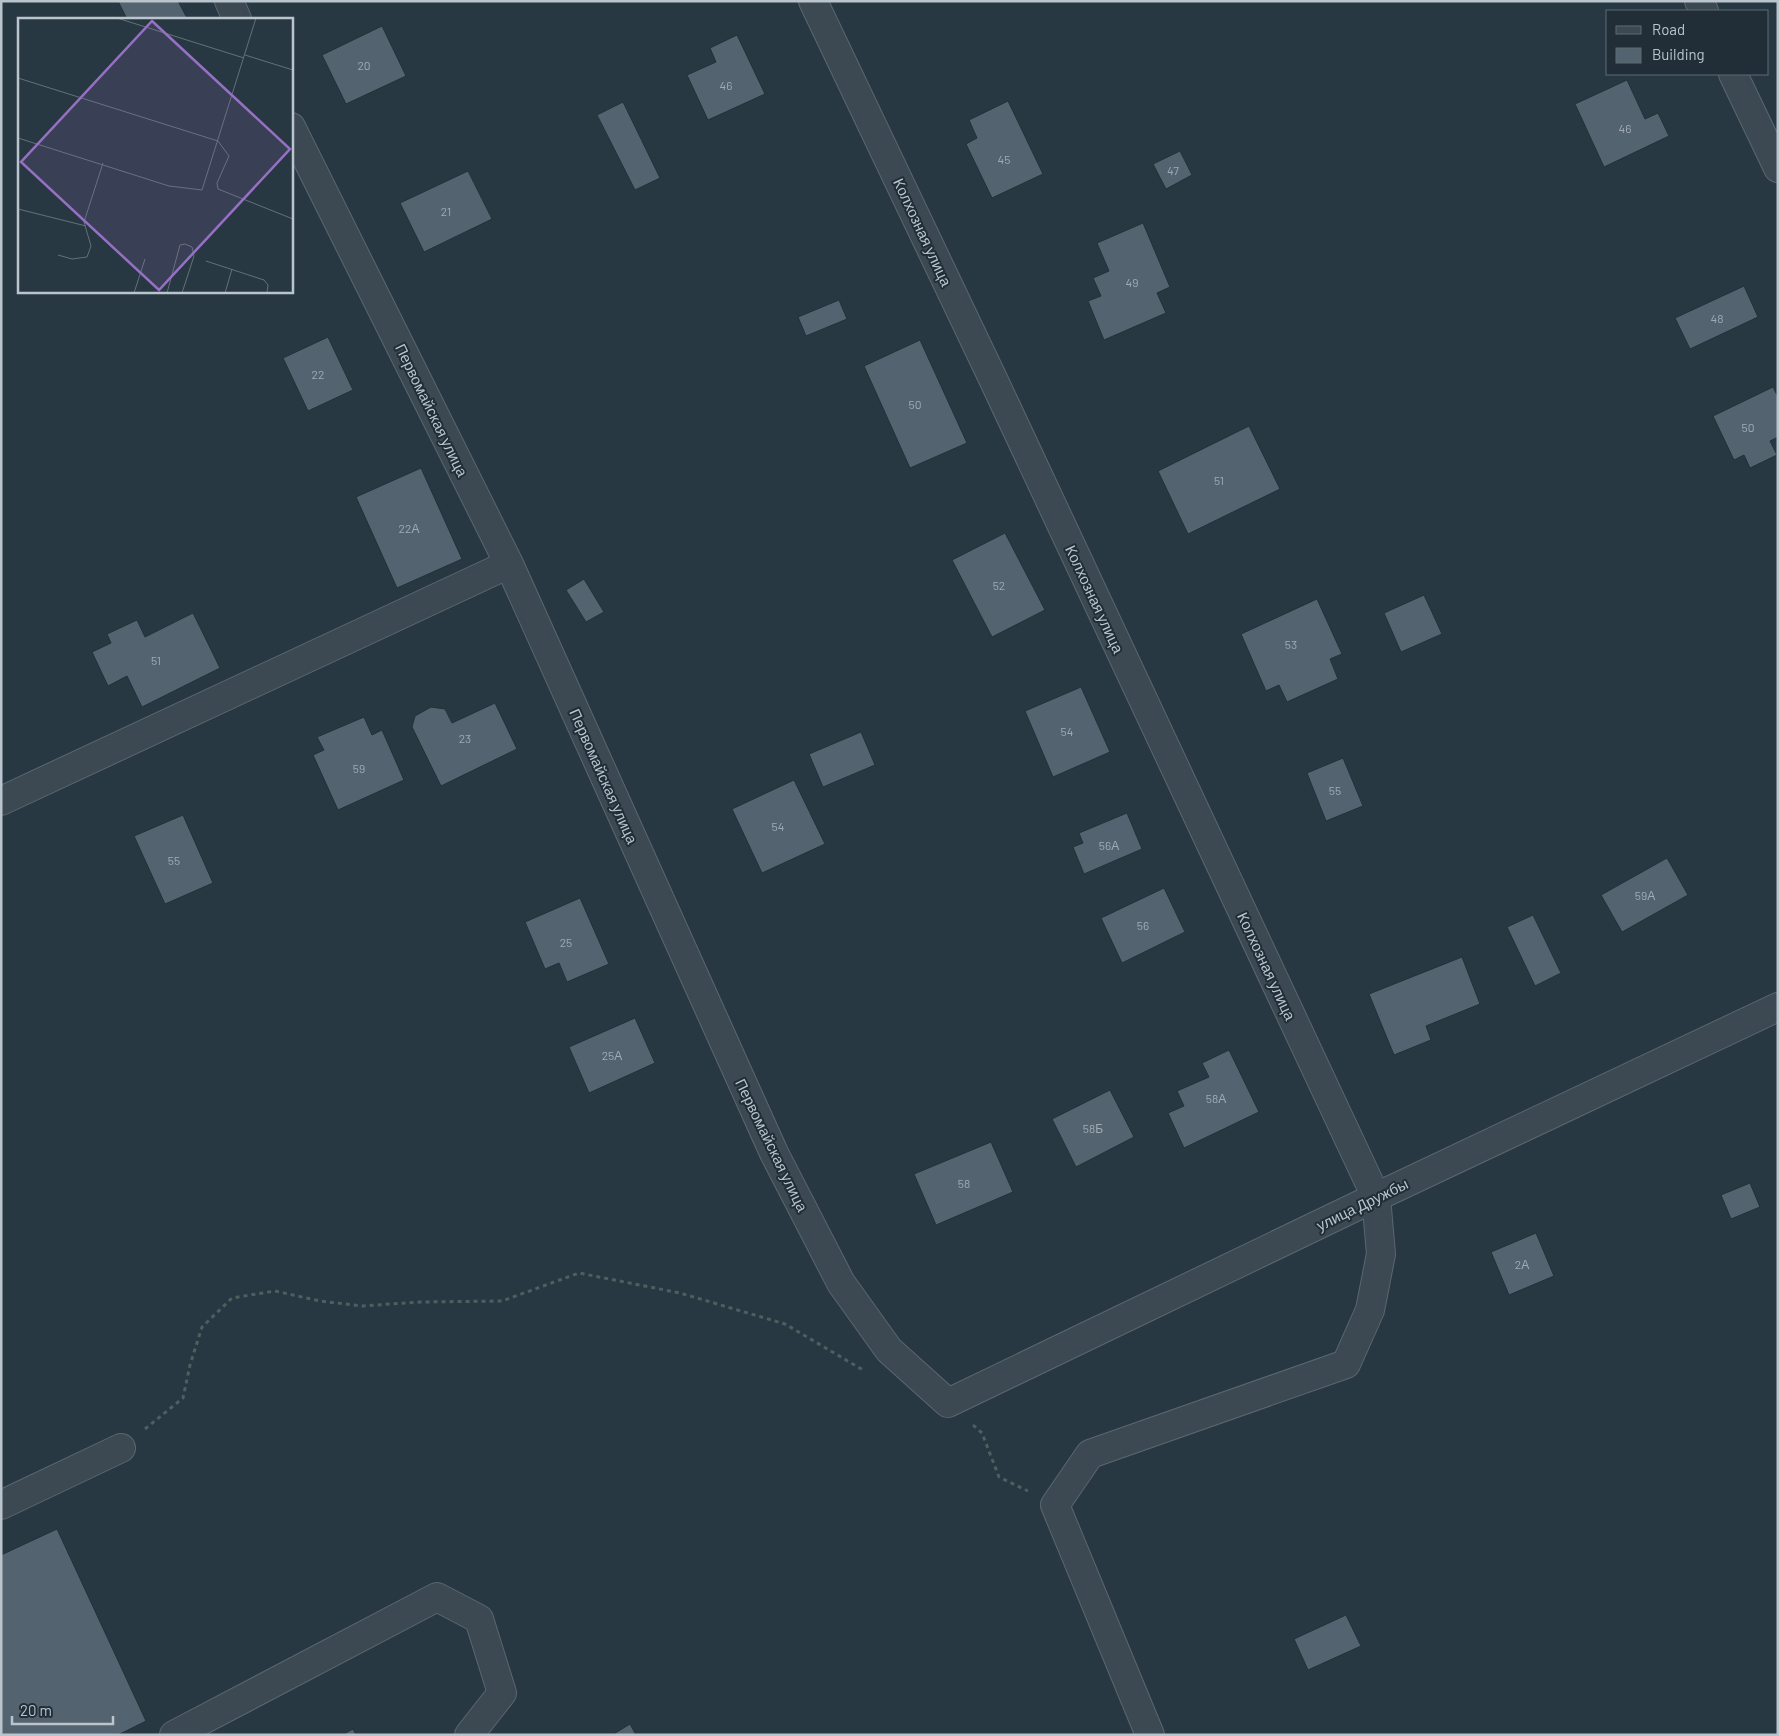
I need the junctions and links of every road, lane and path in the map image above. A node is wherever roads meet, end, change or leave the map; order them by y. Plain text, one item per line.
1 (229, 1) edge
2 (813, 1) edge
3 (238, 18) edge
4 (1733, 75) edge
5 (292, 129) edge
6 (1778, 168) edge
7 (509, 564) junction
8 (1, 801) edge
9 (1778, 1007) edge
10 (1376, 1197) junction
11 (866, 1372) dead end
12 (948, 1403) junction
13 (121, 1448) joint
14 (1, 1505) edge
15 (1056, 1506) junction
16 (174, 1735) edge
17 (469, 1735) edge
18 (1150, 1735) edge

1 - 3 street
2 - 10 street, Колхозная улица
4 - 6 street
5 - 7 street, Первомайская улица
7 - 8 street
7 - 12 street, Первомайская улица
9 - 10 street, улица Дружбы
10 - 12 street, улица Дружбы
10 - 15 street
11 - 13 path
12 - 15 path
13 - 14 street
15 - 18 street
16 - 17 street

